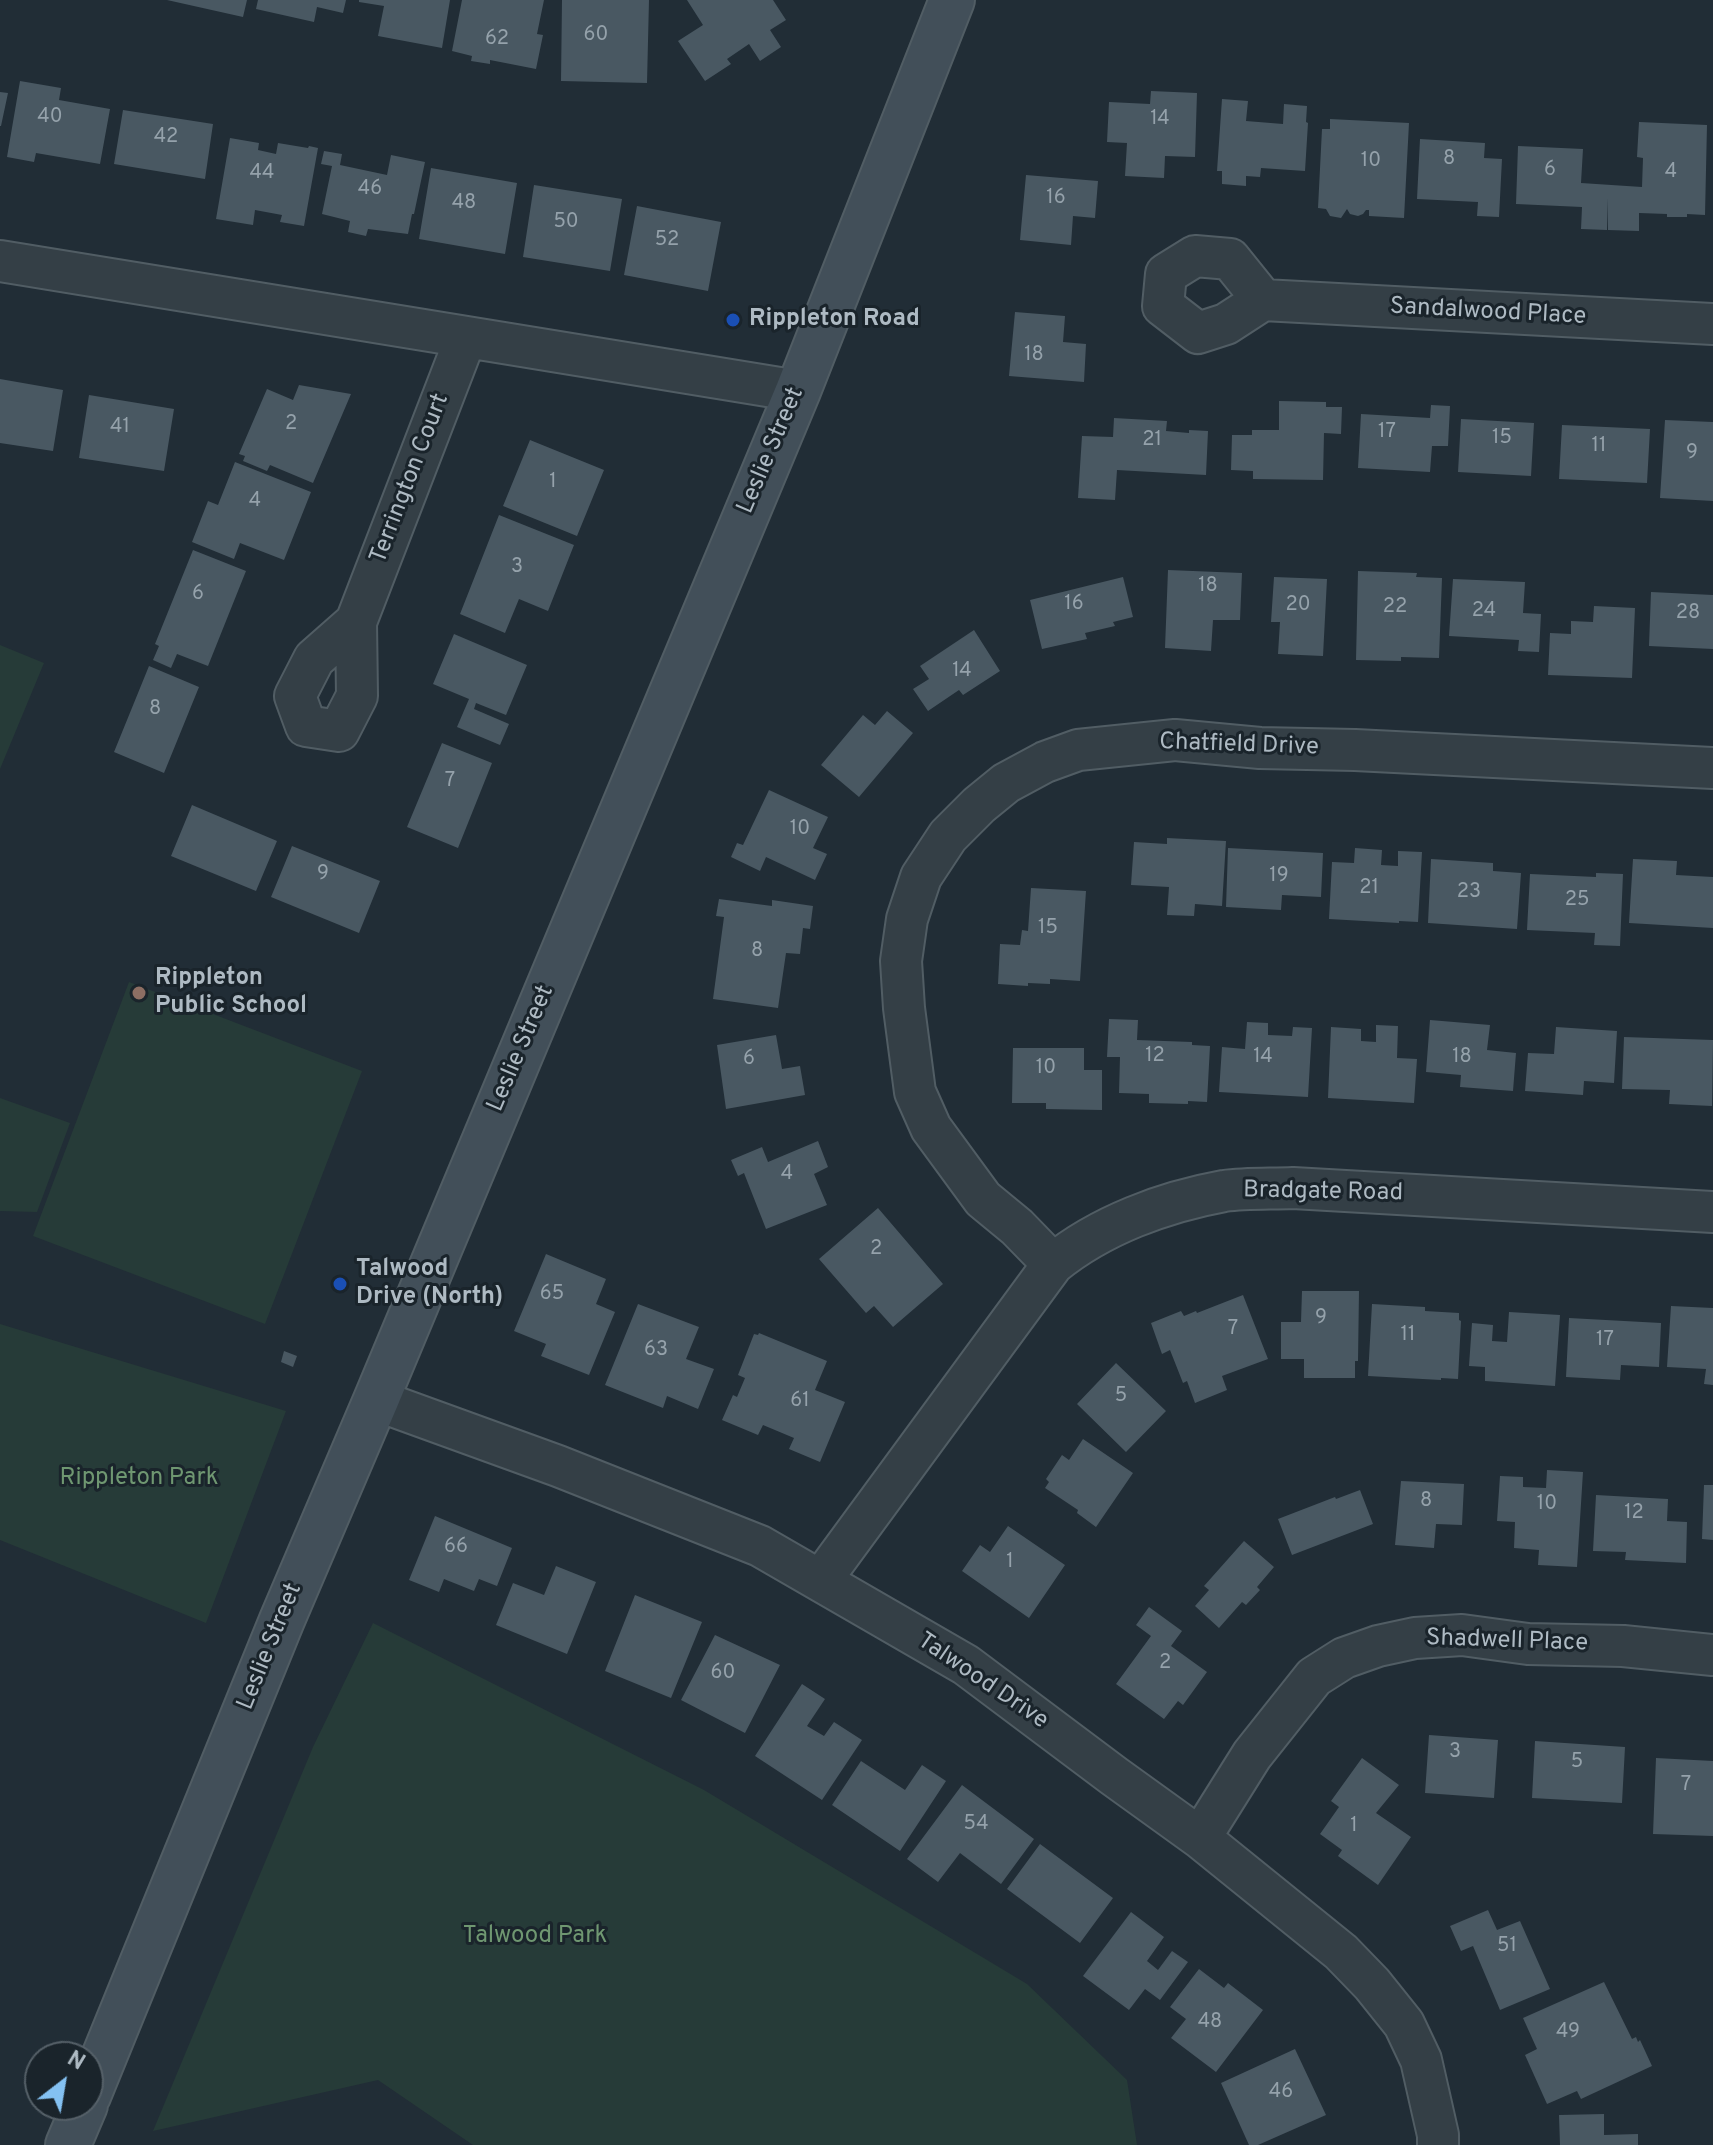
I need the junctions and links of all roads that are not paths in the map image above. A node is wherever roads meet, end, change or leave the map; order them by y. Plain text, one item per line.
1 (952, 0) edge
2 (0, 261) edge
3 (1263, 300) dead end
4 (1713, 324) edge
5 (466, 337) junction
6 (798, 391) junction
7 (356, 622) dead end
8 (1713, 768) edge
9 (1713, 1212) edge
10 (1053, 1264) junction
11 (376, 1400) junction
12 (821, 1580) junction
13 (1713, 1655) edge
14 (1200, 1838) junction
15 (104, 2057) edge
16 (78, 2121) edge
17 (68, 2145) edge
18 (1438, 2145) edge

1 - 6 main road, Leslie Street
2 - 5 street
3 - 4 street, Sandalwood Place
5 - 6 street
5 - 7 street, Terrington Court
6 - 11 main road, Leslie Street
8 - 10 street, Chatfield Drive
9 - 10 street, Bradgate Road
10 - 12 street, Bradgate Road
11 - 12 street, Talwood Drive
11 - 15 main road, Leslie Street
12 - 14 street, Talwood Drive
13 - 14 street, Shadwell Place
14 - 18 street, Talwood Drive
16 - 17 main road

